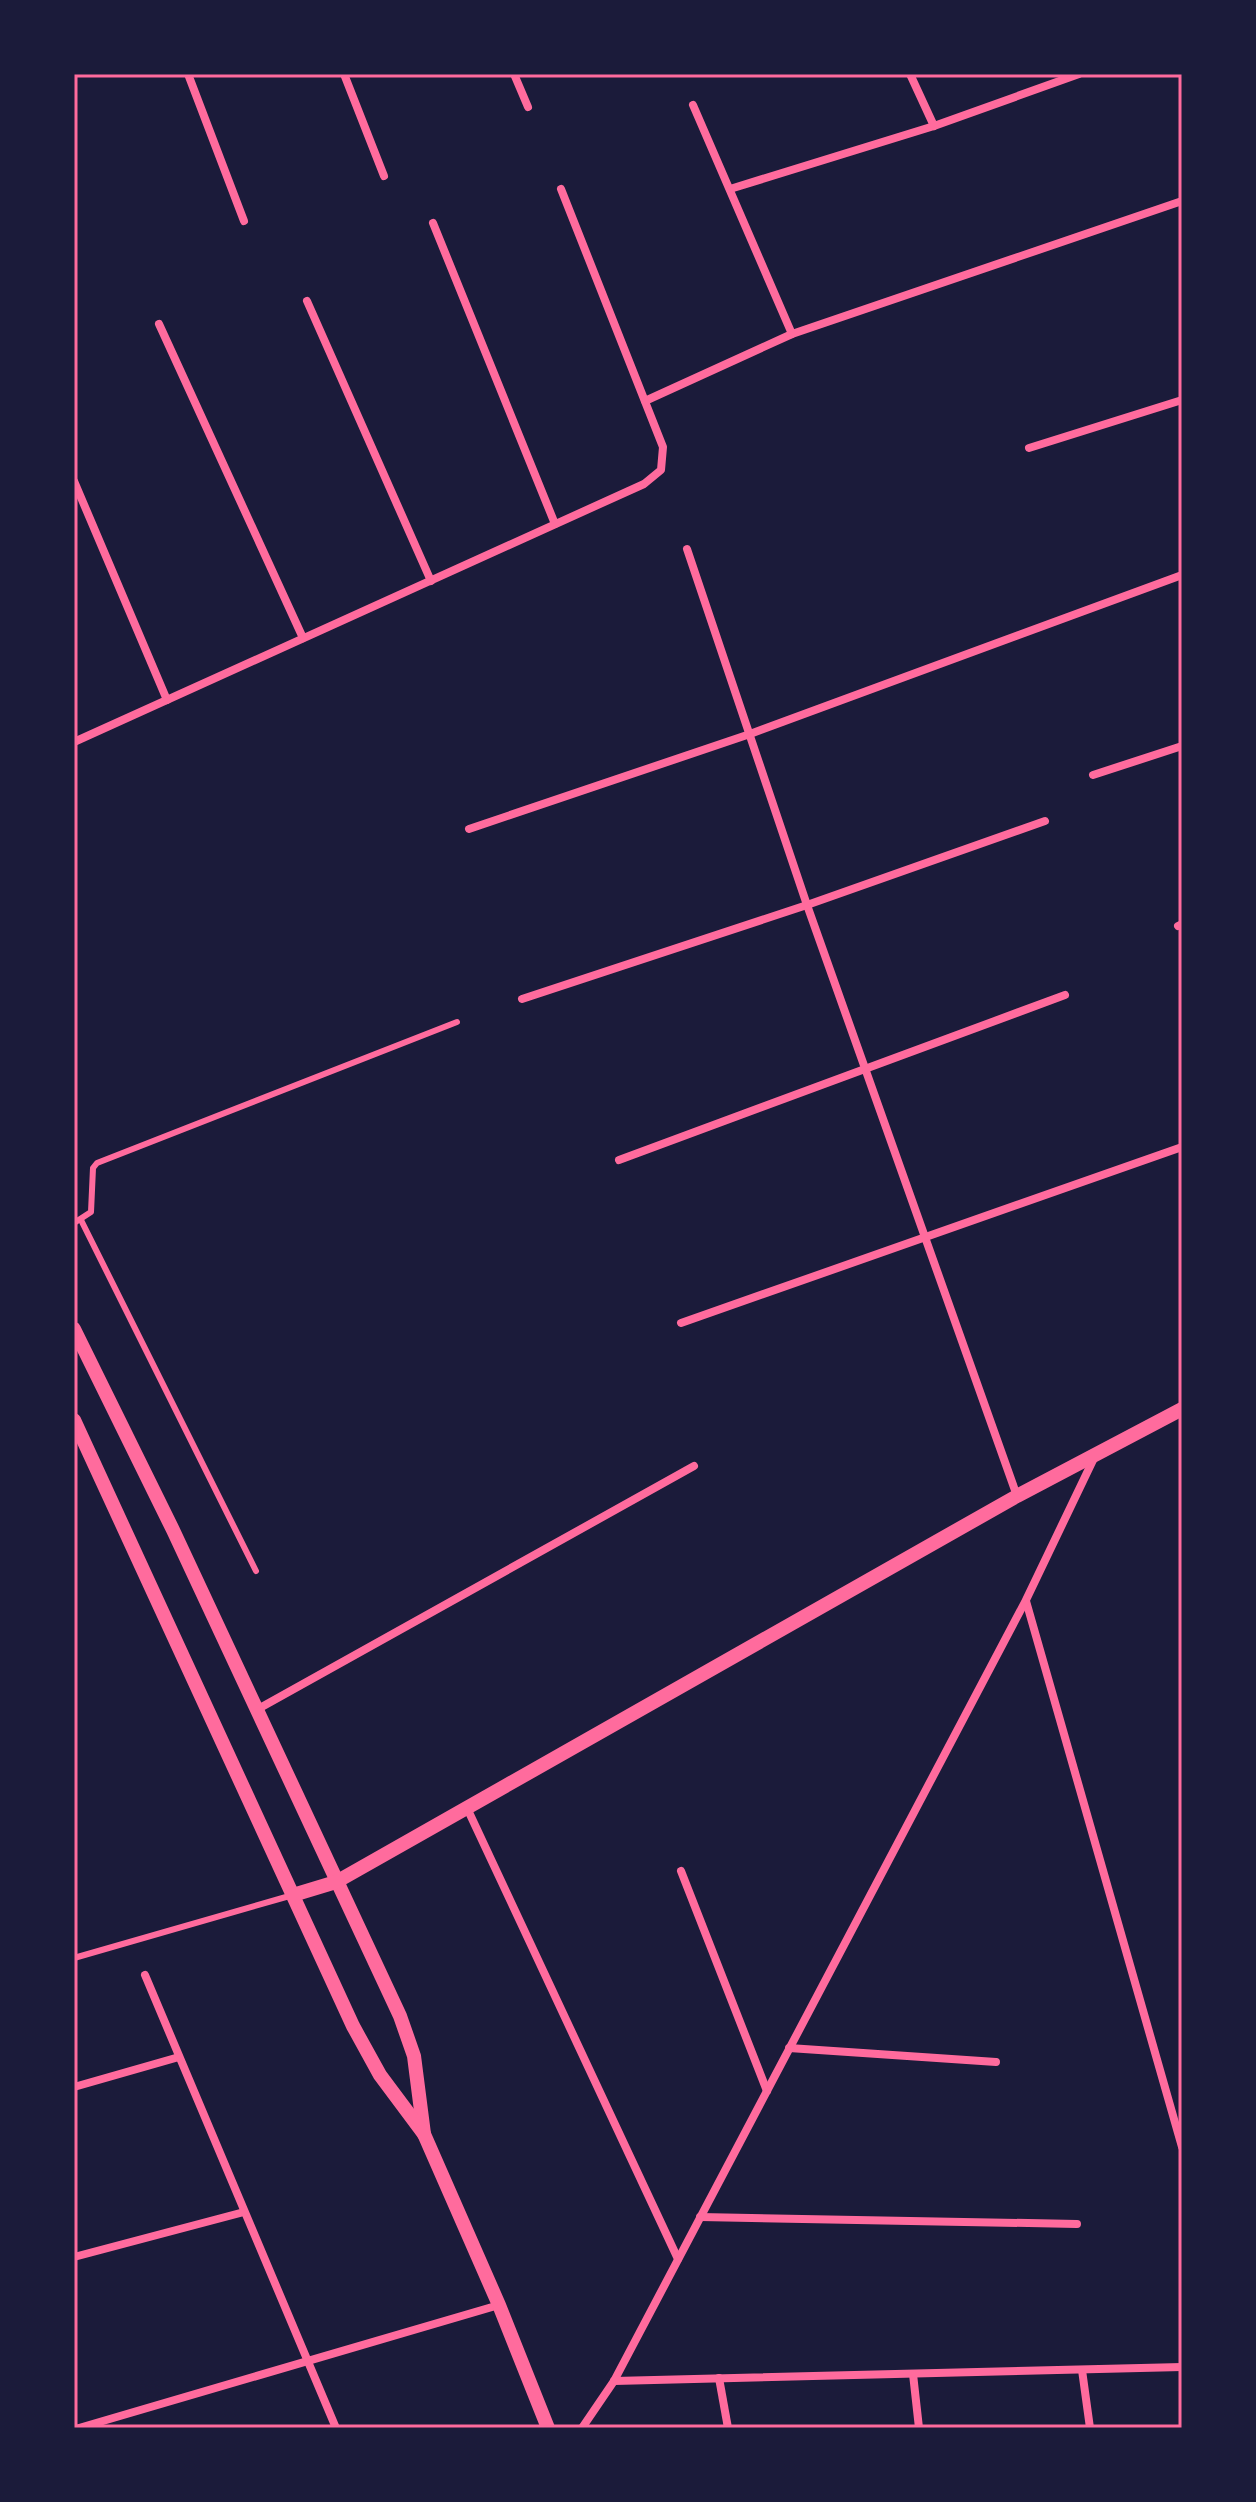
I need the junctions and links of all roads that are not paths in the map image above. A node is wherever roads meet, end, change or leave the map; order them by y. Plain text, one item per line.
1 (188, 74) edge
2 (344, 74) edge
3 (514, 74) edge
4 (910, 74) edge
5 (1079, 74) edge
6 (693, 105) dead end
7 (528, 107) dead end
8 (934, 126) junction
9 (384, 176) dead end
10 (561, 189) dead end
11 (730, 189) junction
12 (1182, 201) edge
13 (244, 221) dead end
14 (433, 223) dead end
15 (307, 301) dead end
16 (159, 324) dead end
17 (792, 334) junction
18 (1182, 400) edge
19 (645, 401) junction
20 (1029, 448) dead end
21 (74, 481) edge
22 (555, 524) junction
23 (687, 549) dead end
24 (1182, 575) edge
25 (431, 581) junction
26 (303, 638) junction
27 (167, 700) junction
28 (750, 734) junction
29 (74, 742) edge
30 (1182, 746) edge
31 (1093, 775) dead end
32 (1045, 821) dead end
33 (469, 829) dead end
34 (807, 905) junction
35 (1065, 995) dead end
36 (522, 999) dead end
37 (457, 1022) dead end
38 (867, 1070) junction
39 (1182, 1147) edge
40 (619, 1160) dead end
41 (78, 1221) edge
42 (926, 1238) junction
43 (681, 1323) dead end
44 (74, 1329) edge
45 (1181, 1413) edge
46 (74, 1420) edge
47 (1096, 1454) junction
48 (694, 1466) dead end
49 (1017, 1496) junction
50 (256, 1571) dead end
51 (1026, 1600) junction
52 (258, 1709) junction
53 (467, 1808) junction
54 (681, 1871) dead end
55 (336, 1882) junction
56 (293, 1895) junction
57 (74, 1958) edge
58 (145, 1975) dead end
59 (789, 2048) junction
60 (179, 2057) junction
61 (996, 2062) dead end
62 (74, 2087) edge
63 (767, 2091) junction
64 (424, 2134) junction
65 (1182, 2147) edge
66 (244, 2212) junction
67 (700, 2217) junction
68 (1077, 2224) dead end
69 (74, 2257) edge
70 (678, 2259) junction
71 (499, 2305) junction
72 (307, 2364) junction
73 (1182, 2367) edge
74 (1082, 2370) junction
75 (913, 2374) junction
76 (719, 2378) junction
77 (614, 2381) junction
78 (79, 2428) edge
79 (336, 2428) edge
80 (548, 2428) edge
81 (582, 2428) edge
82 (728, 2428) edge
83 (919, 2428) edge
84 (1090, 2428) edge

1 - 13 street
2 - 9 street
3 - 7 street
4 - 8 street
5 - 8 street
6 - 11 street
8 - 11 street
10 - 19 street
11 - 17 street
12 - 17 street
14 - 22 street
15 - 25 street
16 - 26 street
17 - 19 street
18 - 20 street
19 - 22 street
21 - 27 street
22 - 25 street
23 - 28 street
24 - 28 street
25 - 26 street
26 - 27 street
27 - 29 street
28 - 33 street
28 - 34 street
30 - 31 street
32 - 34 street
34 - 36 street
34 - 38 street
35 - 38 street
37 - 41 lane
38 - 40 street
38 - 42 street
39 - 42 street
41 - 50 lane
42 - 43 street
42 - 49 street
44 - 52 street
45 - 47 street
46 - 56 street
47 - 49 street
47 - 51 street
48 - 52 street
49 - 53 street
51 - 59 street
51 - 65 street
52 - 55 street
53 - 55 street
53 - 70 street
54 - 63 street
55 - 56 street
55 - 64 street
56 - 57 lane
56 - 64 street
58 - 60 street
59 - 61 street
59 - 63 street
60 - 62 street
60 - 66 street
63 - 67 street
64 - 71 street
66 - 69 street
66 - 72 street
67 - 68 street
67 - 70 street
70 - 77 street
71 - 72 street
71 - 80 street
72 - 78 street
72 - 79 street
73 - 74 street
74 - 75 street
74 - 84 street
75 - 76 street
75 - 83 street
76 - 77 street
76 - 82 street
77 - 81 street

